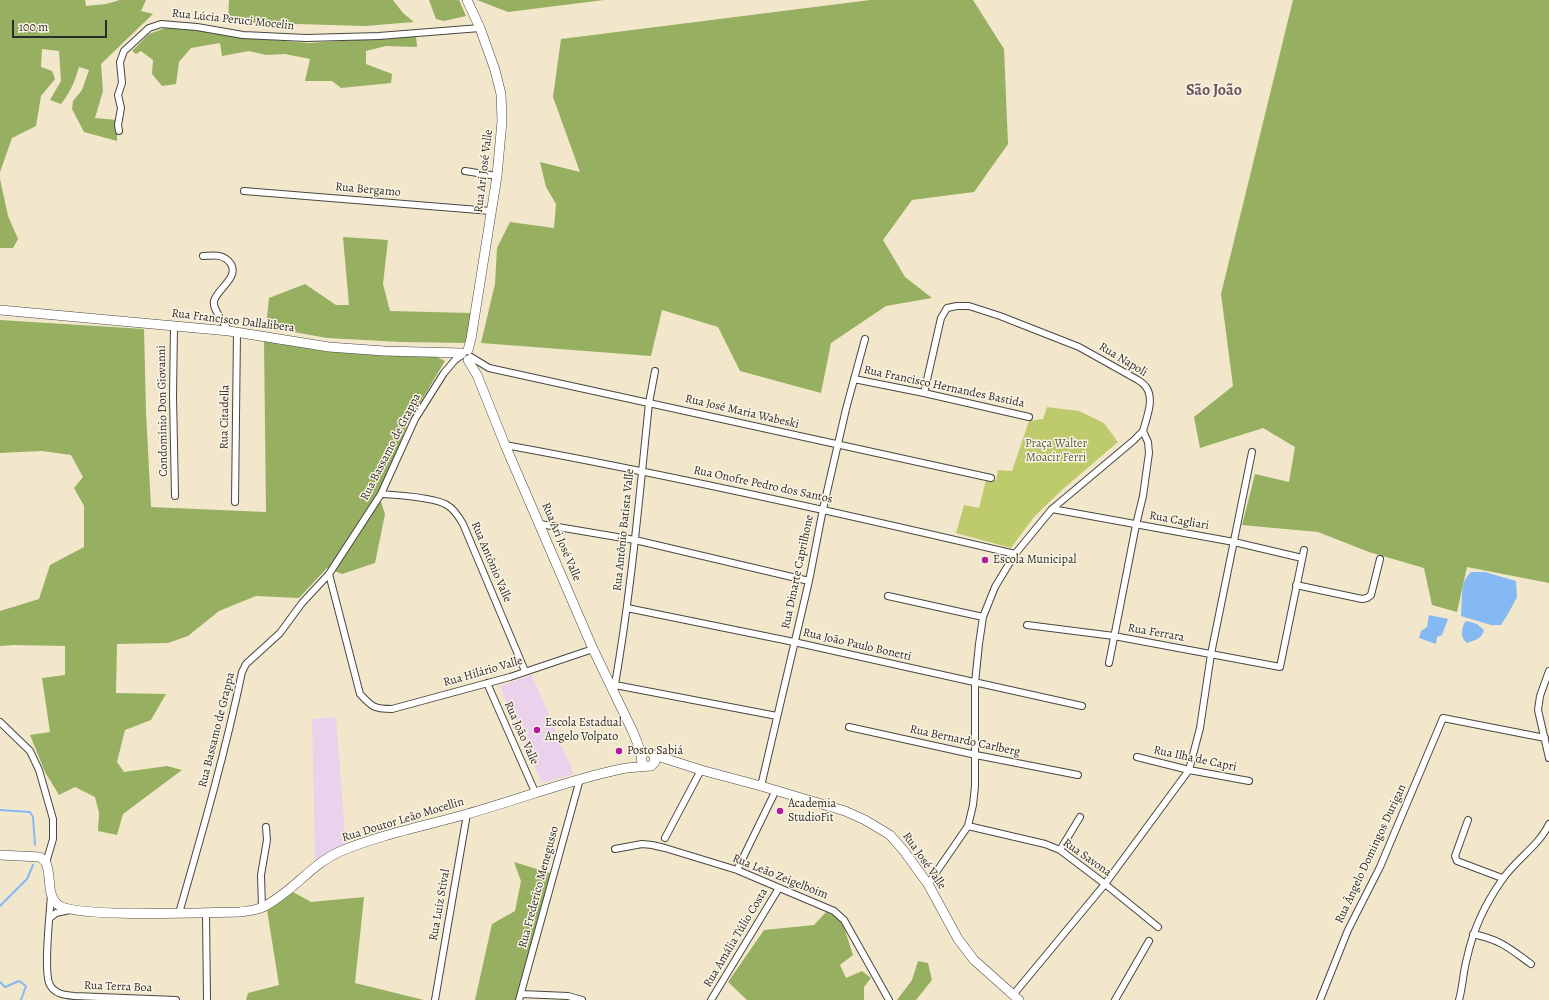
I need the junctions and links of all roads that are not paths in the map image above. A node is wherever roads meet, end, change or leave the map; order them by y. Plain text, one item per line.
1 (467, 0) edge
2 (480, 28) junction
3 (119, 132) dead end
4 (465, 171) dead end
5 (497, 176) junction
6 (244, 191) dead end
7 (491, 211) junction
8 (204, 256) dead end
9 (0, 310) edge
10 (174, 326) junction
11 (233, 332) junction
12 (865, 339) dead end
13 (462, 355) junction
14 (489, 368) junction
15 (655, 371) dead end
16 (477, 375) junction
17 (854, 379) junction
18 (924, 393) junction
19 (649, 403) junction
20 (1029, 417) dead end
21 (1143, 431) junction
22 (505, 445) junction
23 (838, 445) junction
24 (1252, 452) dead end
25 (642, 470) junction
26 (991, 478) dead end
27 (381, 494) junction
28 (175, 496) dead end
29 (235, 502) dead end
30 (823, 509) junction
31 (1052, 509) junction
32 (540, 524) junction
33 (1136, 525) junction
34 (635, 540) junction
35 (1234, 542) junction
36 (1304, 550) dead end
37 (1014, 554) junction
38 (1302, 558) junction
39 (1380, 559) dead end
40 (329, 574) junction
41 (809, 581) junction
42 (1296, 585) junction
43 (888, 596) dead end
44 (627, 608) junction
45 (983, 617) junction
46 (1027, 625) dead end
47 (1114, 636) junction
48 (794, 642) junction
49 (593, 649) junction
50 (1212, 654) junction
51 (1109, 663) dead end
52 (525, 671) junction
53 (1549, 671) edge
54 (487, 683) junction
55 (975, 683) junction
56 (614, 687) junction
57 (1082, 706) dead end
58 (777, 716) junction
59 (0, 722) edge
60 (849, 727) dead end
61 (1545, 738) junction
62 (976, 755) junction
63 (1137, 757) dead end
64 (647, 758) junction
65 (1549, 758) edge
66 (701, 770) junction
67 (1189, 770) junction
68 (1078, 775) dead end
69 (580, 779) junction
70 (1249, 781) dead end
71 (762, 786) junction
72 (776, 790) junction
73 (535, 792) junction
74 (467, 814) junction
75 (1080, 817) dead end
76 (1468, 820) dead end
77 (1549, 824) edge
78 (968, 826) junction
79 (266, 827) dead end
80 (665, 838) dead end
81 (615, 849) dead end
82 (1060, 850) junction
83 (0, 855) edge
84 (46, 863) junction
85 (737, 870) junction
86 (1502, 878) junction
87 (928, 884) junction
88 (1105, 884) junction
89 (779, 888) junction
90 (51, 895) junction
91 (262, 908) junction
92 (70, 910) junction
93 (179, 913) junction
94 (206, 913) junction
95 (50, 918) junction
96 (1158, 927) dead end
97 (1473, 934) junction
98 (1149, 941) dead end
99 (1531, 964) dead end
100 (520, 997) edge
101 (1016, 998) edge
102 (147, 1000) edge
103 (176, 1000) edge
104 (206, 1000) edge
105 (435, 1000) edge
106 (582, 1000) edge
107 (711, 1000) edge
108 (889, 1000) edge
109 (1115, 1000) edge
110 (1320, 1000) edge
111 (1459, 1000) edge

1 - 2 street, Rua Ari José Valle
2 - 3 street, Rua Lúcia Peruci Mocelin
2 - 5 street, Rua Ari José Valle
4 - 5 street
5 - 7 street, Rua Ari José Valle
6 - 7 street, Rua Bergamo
7 - 13 street, Rua Ari José Valle
8 - 11 street
9 - 10 street, Rua Francisco Dallalibera
10 - 11 street, Rua Francisco Dallalibera
10 - 28 street, Condomínio Don Giovanni
11 - 13 street, Rua Francisco Dallalibera
11 - 29 street, Rua Citadella
12 - 17 street, Rua Dinarte Caprilhone
13 - 14 street, Rua José Maria Wabeski
13 - 16 street, Rua Ari José Valle
13 - 27 street, Rua Bassamo de Grappa
14 - 16 street
14 - 19 street, Rua José Maria Wabeski
15 - 19 street, Rua Antônio Batista Valle
16 - 22 street, Rua Ari José Valle
17 - 18 street, Rua Francisco Hernandes Bastida
17 - 23 street, Rua Dinarte Caprilhone
18 - 20 street, Rua Francisco Hernandes Bastida
18 - 21 street, Rua Napoli
19 - 23 street, Rua José Maria Wabeski
19 - 25 street, Rua Antônio Batista Valle
21 - 31 street
21 - 33 street
22 - 25 street, Rua Onofre Pedro dos Santos
22 - 32 street, Rua Ari José Valle
23 - 26 street, Rua José Maria Wabeski
23 - 30 street, Rua Dinarte Caprilhone
24 - 35 street
25 - 30 street, Rua Onofre Pedro dos Santos
25 - 34 street, Rua Antônio Batista Valle
27 - 40 street, Rua Bassamo de Grappa
27 - 52 street, Rua Antônio Valle
30 - 37 street, Rua Onofre Pedro dos Santos
30 - 41 street, Rua Dinarte Caprilhone
31 - 33 street, Rua Cagliari
31 - 37 street
32 - 34 street
32 - 49 street, Rua Ari José Valle
33 - 35 street, Rua Cagliari
33 - 47 street
34 - 41 street
34 - 44 street, Rua Antônio Batista Valle
35 - 38 street, Rua Cagliari
35 - 50 street
36 - 38 street
37 - 45 street
38 - 42 street
39 - 42 street
40 - 54 street, Rua Hilário Valle
40 - 93 street, Rua Bassamo de Grappa
41 - 48 street, Rua Dinarte Caprilhone
42 - 50 street, Rua Ferrara
43 - 45 street
44 - 48 street, Rua João Paulo Bonetti
44 - 56 street, Rua Antônio Batista Valle
45 - 55 street
46 - 47 street, Rua Ferrara
47 - 50 street, Rua Ferrara
47 - 51 street
48 - 55 street, Rua João Paulo Bonetti
48 - 58 street, Rua Dinarte Caprilhone
49 - 52 street, Rua Hilário Valle
49 - 56 street, Rua Ari José Valle
50 - 67 street
52 - 54 street, Rua Hilário Valle
53 - 61 street
54 - 73 street, Rua João Valle
55 - 57 street, Rua João Paulo Bonetti
55 - 62 street
56 - 58 street
56 - 64 street, Rua Ari José Valle
58 - 71 street, Rua Dinarte Caprilhone
59 - 84 street
60 - 62 street, Rua Bernardo Carlberg
61 - 65 street
61 - 110 street, Rua Ângelo Domingos Durigan
62 - 68 street, Rua Bernardo Carlberg
62 - 78 street
63 - 67 street, Rua Ilha de Capri
64 - 66 street, Rua José Valle
64 - 69 street, Rua Doutor Leão Mocellin
66 - 71 street, Rua José Valle
66 - 80 street
67 - 70 street, Rua Ilha de Capri
67 - 88 street
69 - 73 street, Rua Doutor Leão Mocellin
69 - 100 street, Rua Frederico Menegusso
71 - 72 street, Rua José Valle
72 - 85 street
72 - 87 street, Rua José Valle
73 - 74 street, Rua Doutor Leão Mocellin
74 - 91 street, Rua Doutor Leão Mocellin
74 - 105 street, Rua Luíz Stival
75 - 82 street
76 - 86 street
77 - 86 street
78 - 82 street, Rua Savona
78 - 87 street
79 - 91 street
81 - 85 street, Rua Leão Zeigelboim
82 - 88 street, Rua Savona
83 - 84 street
84 - 90 street
85 - 89 street, Rua Leão Zeigelboim
86 - 97 street
87 - 101 street, Rua José Valle
88 - 96 street, Rua Savona
88 - 101 street
89 - 107 street, Rua Amália Túlio Costa
89 - 108 street, Rua Leão Zeigelboim
90 - 92 street, Rua Doutor Leão Mocellin
90 - 95 street
91 - 94 street, Rua Doutor Leão Mocellin
92 - 93 street, Rua Doutor Leão Mocellin
92 - 95 street
93 - 94 street, Rua Doutor Leão Mocellin
94 - 104 street
95 - 102 street, Rua Terra Boa
97 - 99 street
97 - 111 street
98 - 109 street
100 - 106 street
102 - 103 street, Rua Terra Boa

